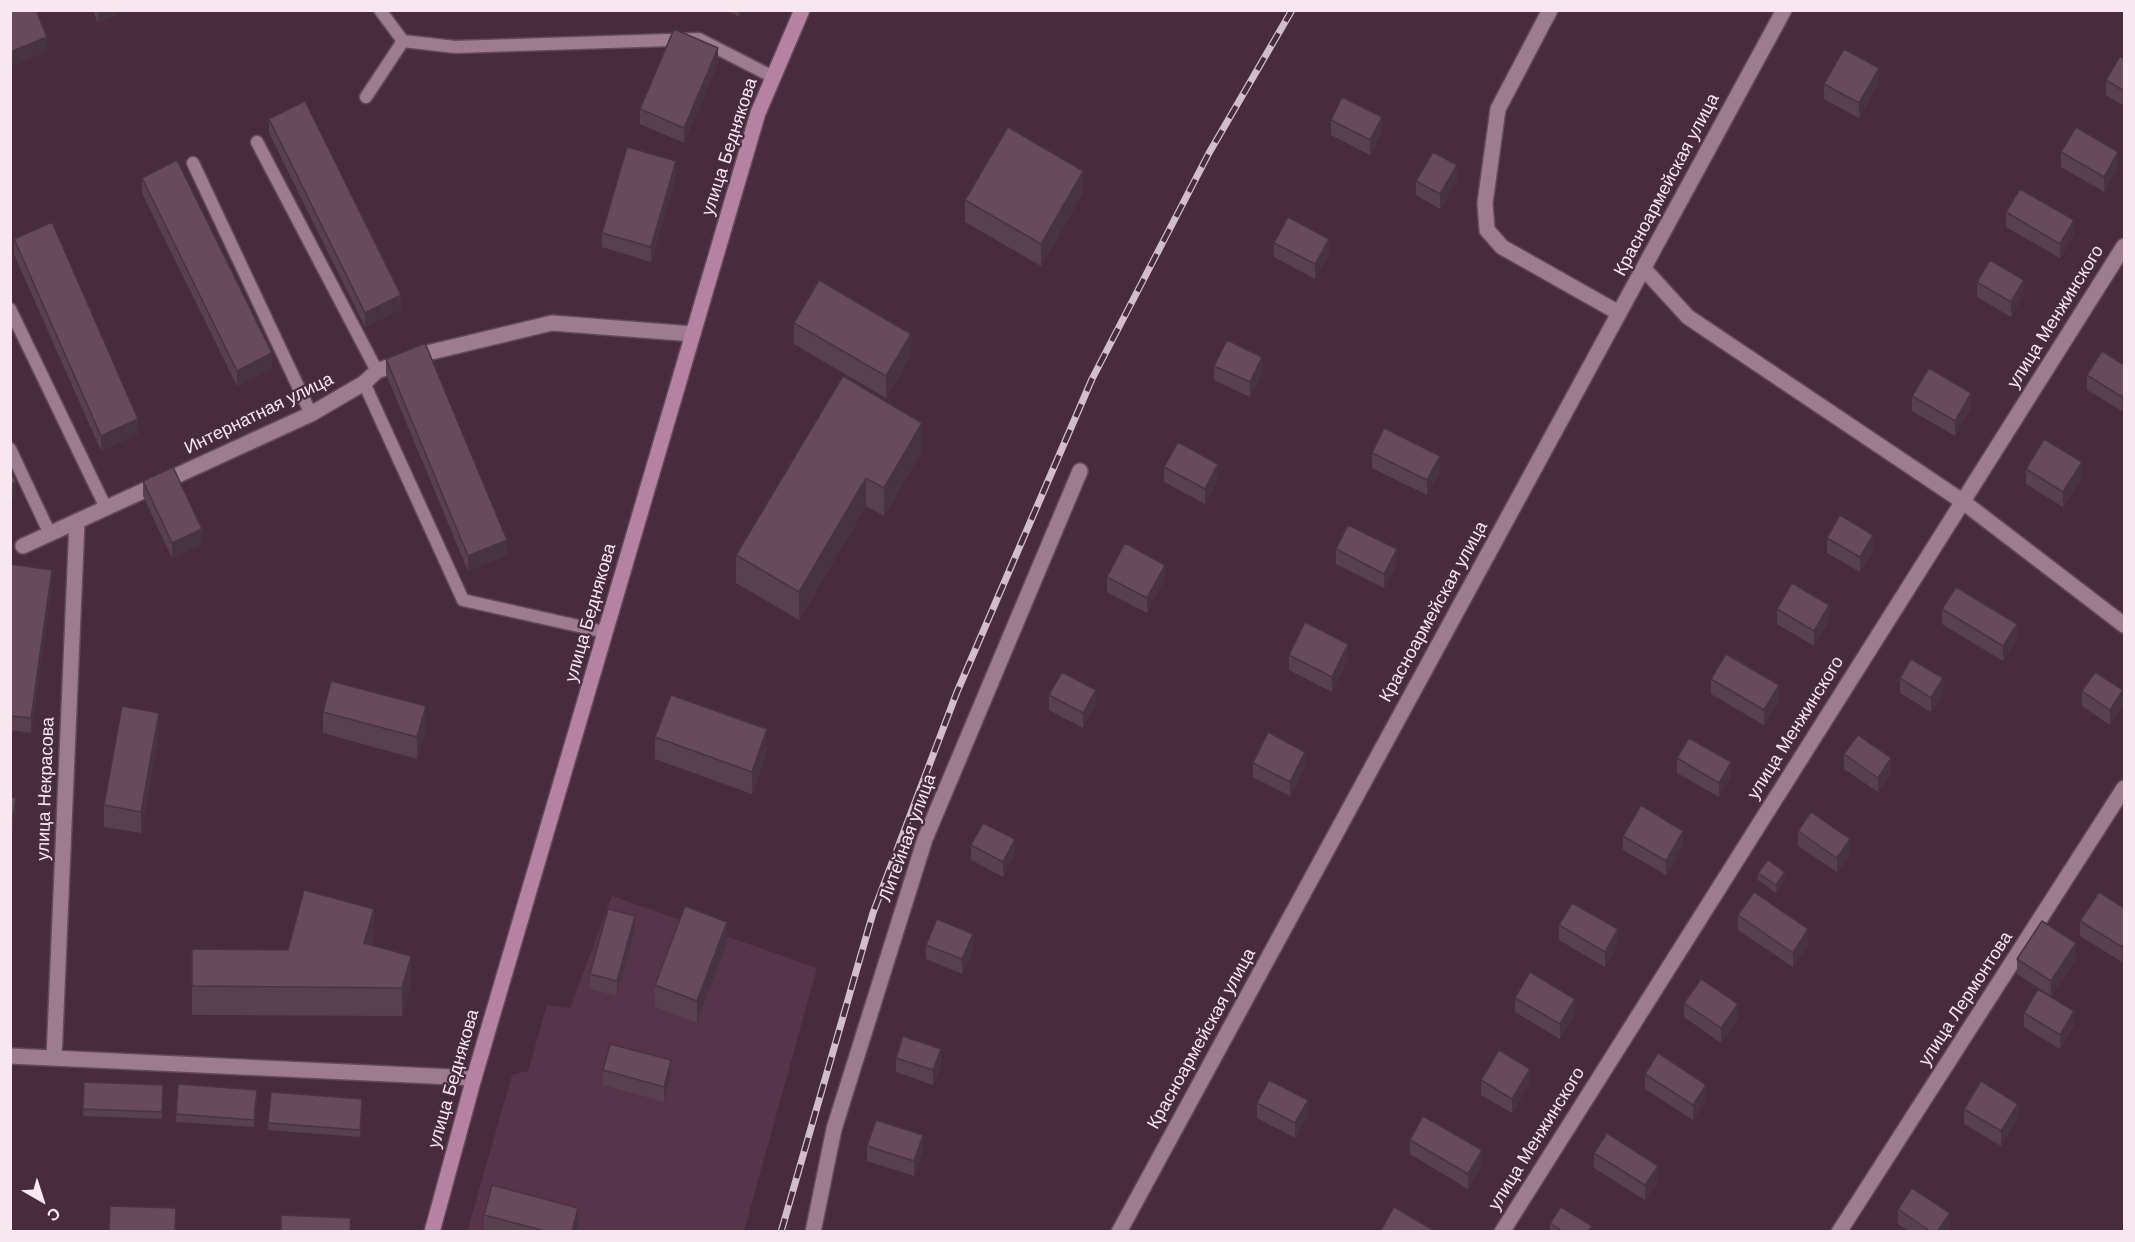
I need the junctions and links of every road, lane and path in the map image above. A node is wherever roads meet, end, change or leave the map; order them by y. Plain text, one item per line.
1 (380, 10) edge
2 (802, 10) edge
3 (1550, 10) edge
4 (1784, 10) edge
5 (403, 41) junction
6 (773, 77) junction
7 (366, 97) dead end
8 (257, 142) dead end
9 (193, 164) dead end
10 (2124, 246) edge
11 (1644, 269) junction
12 (10, 309) edge
13 (1619, 313) junction
14 (693, 334) junction
15 (377, 371) junction
16 (364, 383) junction
17 (312, 414) junction
18 (10, 449) edge
19 (1080, 471) dead end
20 (1962, 501) junction
21 (106, 508) junction
22 (76, 522) junction
23 (50, 534) junction
24 (23, 546) dead end
25 (2124, 625) edge
26 (606, 632) junction
27 (2124, 788) edge
28 (10, 1056) edge
29 (54, 1058) junction
30 (474, 1077) junction
31 (432, 1232) edge
32 (813, 1232) edge
33 (1119, 1232) edge
34 (1502, 1232) edge
35 (1839, 1232) edge

1 - 5 lane
2 - 6 street, улица Беднякова
3 - 13 street
4 - 11 street, Красноармейская улица
5 - 6 lane
5 - 7 lane
6 - 14 street, улица Беднякова
8 - 15 lane
9 - 17 lane
10 - 20 street, улица Менжинского
11 - 13 street, Красноармейская улица
11 - 20 street
12 - 21 lane
13 - 33 street, Красноармейская улица
14 - 15 street, Интернатная улица
14 - 26 street, улица Беднякова
15 - 16 street, Интернатная улица
16 - 17 street, Интернатная улица
16 - 26 lane
17 - 21 street, Интернатная улица
18 - 23 lane
19 - 32 street, Литейная улица
20 - 25 street
20 - 34 street, улица Менжинского
21 - 22 street, Интернатная улица
22 - 23 street, Интернатная улица
22 - 29 street, улица Некрасова
23 - 24 street, Интернатная улица
26 - 30 street, улица Беднякова
27 - 35 street, улица Лермонтова
28 - 29 street
29 - 30 street
30 - 31 street, улица Беднякова

